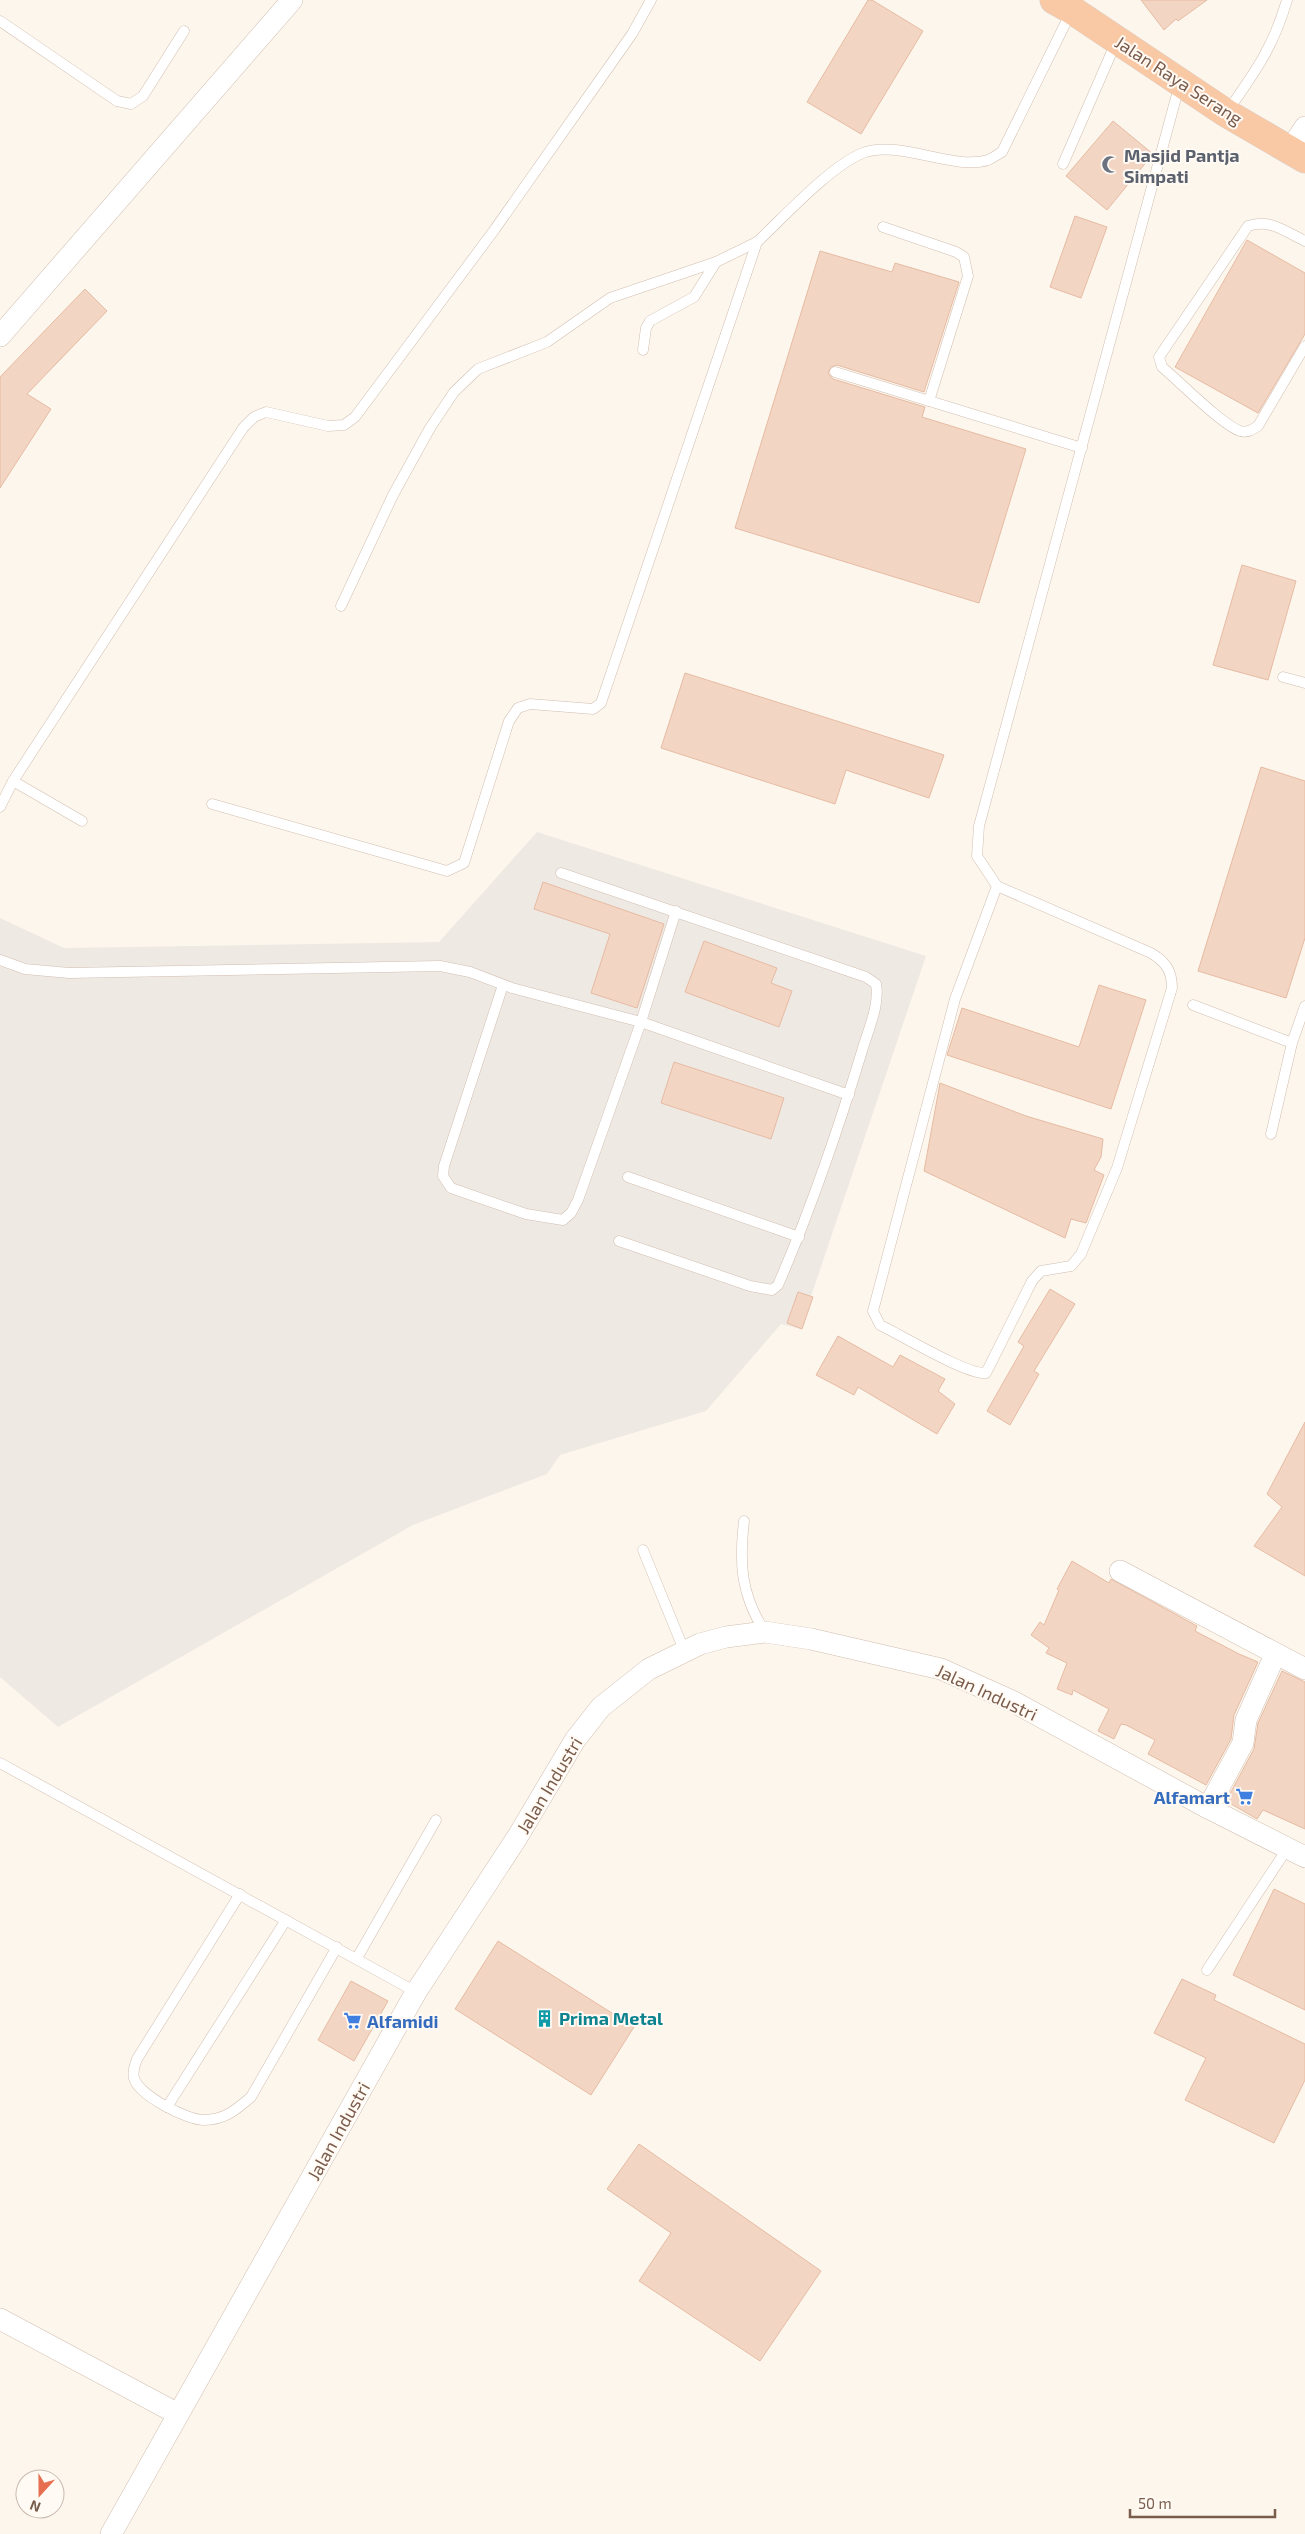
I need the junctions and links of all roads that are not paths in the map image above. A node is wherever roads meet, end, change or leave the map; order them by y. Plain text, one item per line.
1 (292, 0) edge
2 (652, 0) edge
3 (1287, 0) edge
4 (1063, 5) edge
5 (0, 21) edge
6 (184, 31) dead end
7 (1118, 40) junction
8 (1180, 82) junction
9 (1226, 113) junction
10 (1305, 127) edge
11 (1298, 154) edge
12 (1063, 164) dead end
13 (883, 227) dead end
14 (1305, 241) edge
15 (757, 242) junction
16 (716, 262) junction
17 (0, 336) edge
18 (1305, 346) edge
19 (643, 350) dead end
20 (835, 372) dead end
21 (930, 401) junction
22 (1082, 448) junction
23 (341, 606) dead end
24 (1283, 677) dead end
25 (1305, 683) edge
26 (13, 781) junction
27 (212, 804) dead end
28 (0, 807) edge
29 (82, 821) dead end
30 (561, 873) dead end
31 (997, 886) junction
32 (676, 911) junction
33 (0, 960) edge
34 (503, 986) junction
35 (1193, 1005) dead end
36 (1305, 1006) edge
37 (641, 1022) junction
38 (1292, 1043) junction
39 (849, 1095) junction
40 (1271, 1134) dead end
41 (628, 1177) dead end
42 (799, 1237) junction
43 (619, 1241) dead end
44 (744, 1521) dead end
45 (643, 1550) dead end
46 (1120, 1571) dead end
47 (765, 1632) junction
48 (684, 1650) junction
49 (1275, 1655) junction
50 (1305, 1669) edge
51 (0, 1763) edge
52 (1208, 1808) junction
53 (436, 1820) dead end
54 (1296, 1853) edge
55 (240, 1894) junction
56 (286, 1920) junction
57 (337, 1948) junction
58 (357, 1958) junction
59 (1207, 1970) dead end
60 (416, 1992) junction
61 (167, 2107) junction
62 (0, 2319) edge
63 (178, 2414) junction
64 (111, 2534) edge

1 - 17 street
2 - 26 lane
3 - 9 lane
4 - 7 highway, Jalan Raya Serang
4 - 15 lane
5 - 6 lane
7 - 8 highway, Jalan Raya Serang
7 - 12 lane
8 - 9 highway, Jalan Raya Serang
8 - 22 lane
9 - 11 highway, Jalan Raya Serang
10 - 11 street
13 - 21 lane
14 - 18 lane
15 - 16 lane
15 - 27 lane
16 - 19 lane
16 - 23 lane
20 - 21 lane
21 - 22 lane
22 - 31 lane
24 - 25 lane
26 - 28 lane
26 - 29 lane
30 - 32 lane
31 - 31 lane
32 - 37 lane
32 - 39 lane
33 - 34 lane
34 - 37 lane
34 - 37 lane
35 - 38 lane
36 - 38 lane
37 - 39 lane
38 - 40 lane
39 - 42 lane
41 - 42 lane
42 - 43 lane
44 - 47 lane
45 - 48 lane
46 - 49 street
47 - 48 street, Jalan Industri
47 - 52 street, Jalan Industri
48 - 60 street, Jalan Industri
49 - 50 street
49 - 52 street
51 - 55 lane
52 - 54 street, Jalan Industri
53 - 58 lane
54 - 59 lane
55 - 56 lane
55 - 61 lane
56 - 57 lane
56 - 61 lane
57 - 58 lane
57 - 61 lane
58 - 60 lane
60 - 63 street, Jalan Industri
62 - 63 street
63 - 64 street, Jalan Industri

